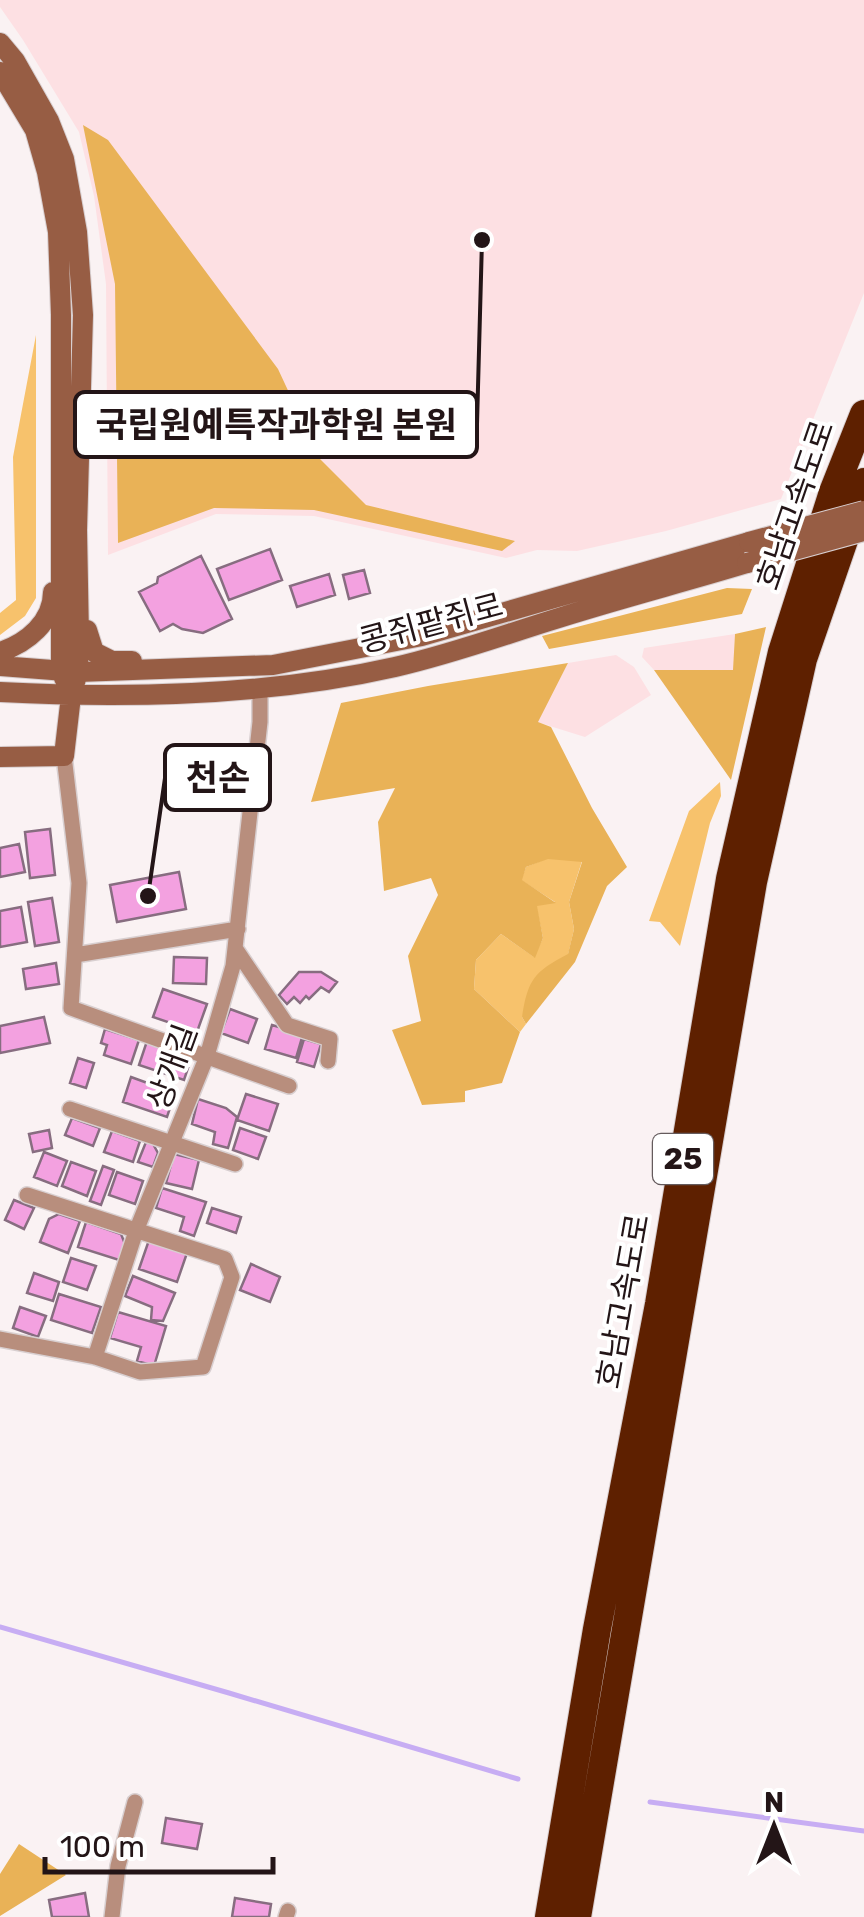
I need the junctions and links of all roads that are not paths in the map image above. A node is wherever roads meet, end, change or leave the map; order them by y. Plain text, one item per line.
1 (0, 42) edge
2 (0, 72) edge
3 (72, 352) junction
4 (864, 414) edge
5 (864, 482) edge
6 (864, 510) edge
7 (864, 531) edge
8 (748, 552) junction
9 (62, 592) junction
10 (78, 626) junction
11 (0, 652) edge
12 (0, 666) edge
13 (239, 667) junction
14 (69, 671) junction
15 (260, 688) junction
16 (0, 692) edge
17 (71, 696) junction
18 (0, 756) edge
19 (64, 756) junction
20 (238, 929) junction
21 (235, 948) junction
22 (75, 955) junction
23 (207, 1056) junction
24 (328, 1061) dead end
25 (289, 1086) dead end
26 (70, 1109) dead end
27 (173, 1143) junction
28 (235, 1164) dead end
29 (27, 1195) dead end
30 (136, 1231) junction
31 (0, 1340) edge
32 (95, 1357) junction
33 (135, 1802) dead end
34 (112, 1917) edge
35 (549, 1917) edge
36 (576, 1917) edge

1 - 3 main road
2 - 3 main road
3 - 9 main road
3 - 10 main road
4 - 35 highway, 호남고속도로 / 25
5 - 36 highway, 호남고속도로 / 25
6 - 8 main road, 콩쥐팥쥐로, bridge
7 - 8 main road, 콩쥐팥쥐로, bridge
8 - 13 main road, 콩쥐팥쥐로
8 - 15 main road, 콩쥐팥쥐로
9 - 11 main road
9 - 14 main road
10 - 13 main road
10 - 14 main road
12 - 14 main road, 콩쥐팥쥐로
13 - 14 main road, 콩쥐팥쥐로
14 - 17 main road
15 - 17 main road, 콩쥐팥쥐로
15 - 20 street, 상개길
16 - 17 main road, 콩쥐팥쥐로
17 - 19 main road
18 - 19 main road
19 - 22 street
20 - 21 street, 상개길
20 - 22 street
21 - 23 street, 상개길
21 - 24 street
22 - 23 street
23 - 25 street
23 - 27 street, 상개길
26 - 27 street
27 - 28 street
27 - 30 street, 상개길
29 - 30 street
30 - 32 street, 상개길
30 - 32 street
31 - 32 street
33 - 34 street

